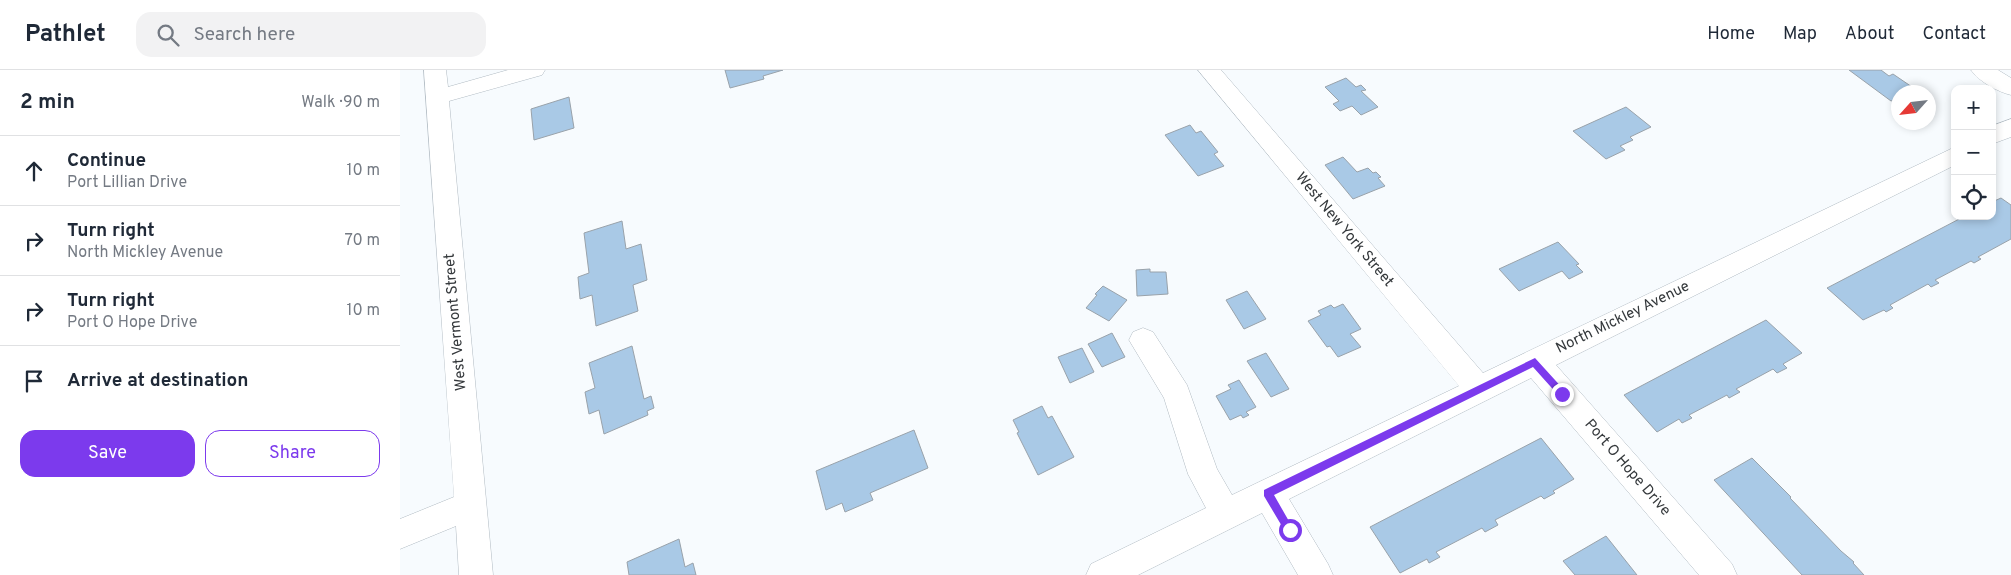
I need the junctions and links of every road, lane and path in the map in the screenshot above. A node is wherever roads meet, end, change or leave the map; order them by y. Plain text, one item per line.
1 (435, 70) edge
2 (534, 70) edge
3 (1209, 70) edge
4 (1982, 70) edge
5 (2011, 88) edge
6 (437, 97) junction
7 (2011, 127) edge
8 (1996, 134) edge
9 (1951, 157) edge
10 (1143, 340) dead end
11 (1535, 362) junction
12 (1479, 389) junction
13 (1268, 493) junction
14 (471, 505) junction
15 (1226, 514) junction
16 (400, 534) edge
17 (476, 575) edge
18 (1103, 575) edge
19 (1316, 575) edge
20 (1720, 575) edge

1 - 6 street, West Vermont Street
2 - 6 street
3 - 12 street, West New York Street
4 - 5 street
6 - 14 street, West Vermont Street
7 - 8 street
9 - 11 street, North Mickley Avenue
10 - 15 street
11 - 12 street, North Mickley Avenue
11 - 20 street, Port O Hope Drive
12 - 13 street, North Mickley Avenue
13 - 15 street, North Mickley Avenue
13 - 19 street
14 - 16 street
14 - 17 street, West Vermont Street
15 - 18 street, North Mickley Avenue

